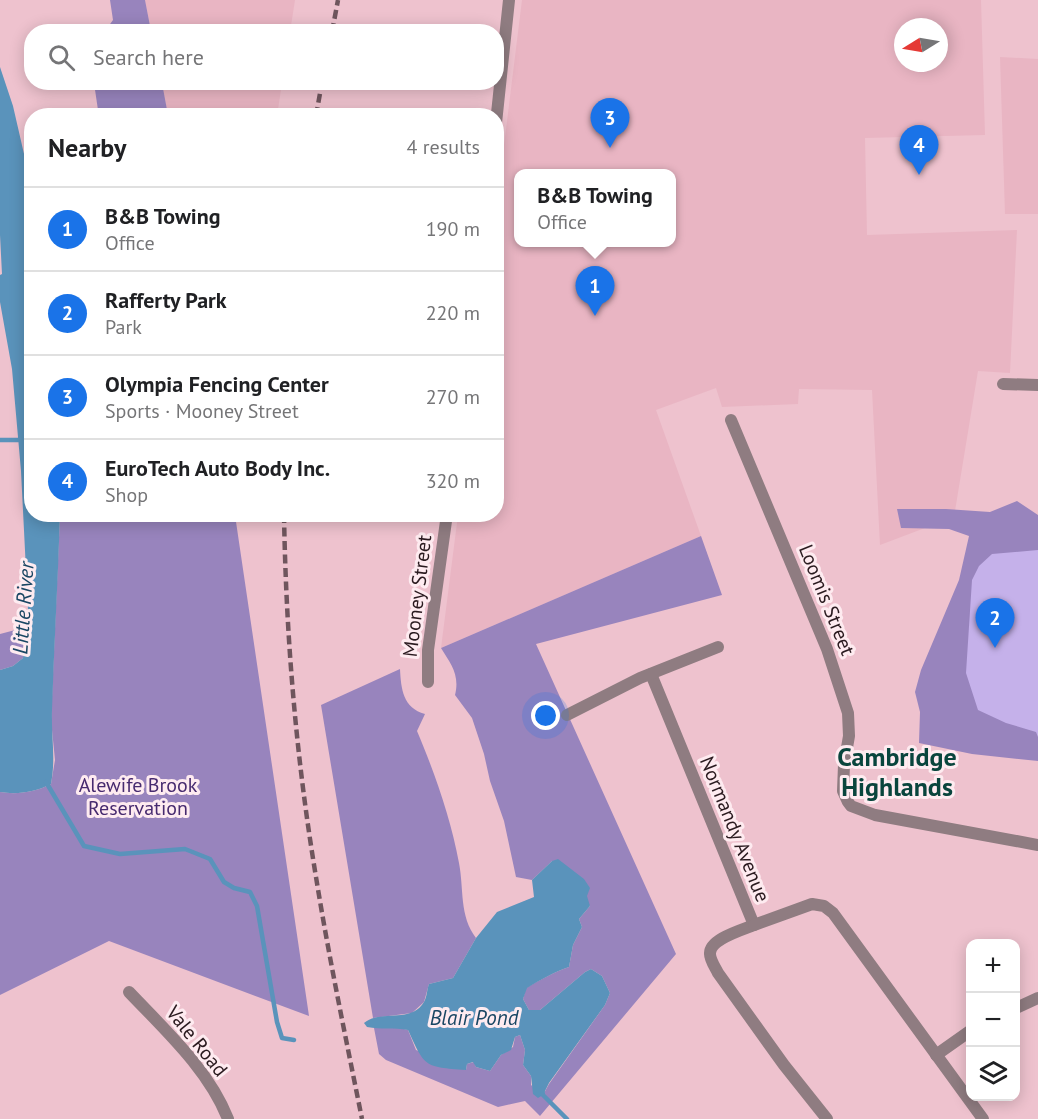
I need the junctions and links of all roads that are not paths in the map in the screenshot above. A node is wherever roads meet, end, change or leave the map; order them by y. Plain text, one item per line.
1 (509, 0) edge
2 (504, 47) edge
3 (499, 90) edge
4 (498, 108) edge
5 (1003, 384) dead end
6 (1038, 385) edge
7 (731, 420) dead end
8 (446, 522) edge
9 (718, 647) dead end
10 (651, 674) junction
11 (428, 682) dead end
12 (567, 716) dead end
13 (1038, 845) edge
14 (754, 925) junction
15 (129, 992) dead end
16 (1038, 998) edge
17 (1020, 1006) edge
18 (966, 1034) edge
19 (936, 1054) junction
20 (228, 1119) edge
21 (827, 1119) edge
22 (983, 1119) edge

1 - 2 street
3 - 4 street
5 - 6 street
7 - 13 street, Loomis Street
8 - 11 street, Mooney Street
9 - 10 street
10 - 12 street
10 - 14 street, Normandy Avenue
14 - 19 street
14 - 21 street, Normandy Avenue
15 - 20 street, Vale Road
16 - 17 street
18 - 19 street
19 - 22 street

